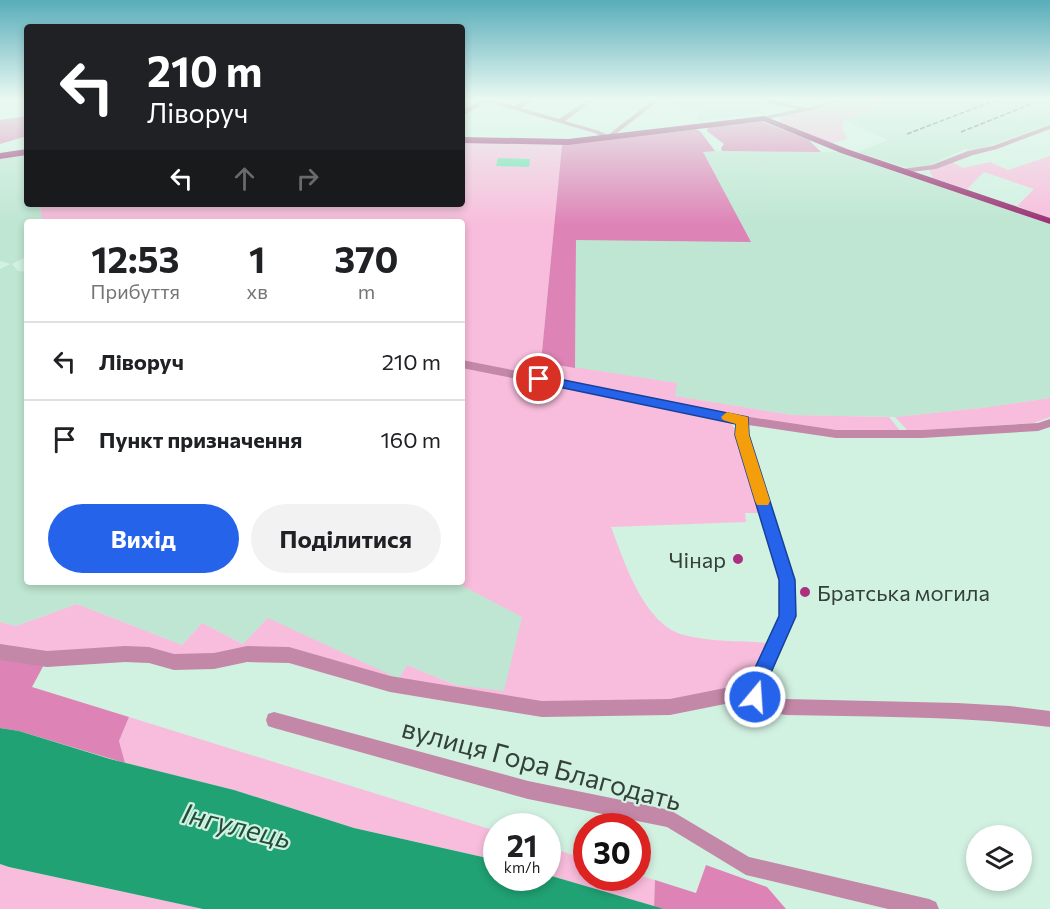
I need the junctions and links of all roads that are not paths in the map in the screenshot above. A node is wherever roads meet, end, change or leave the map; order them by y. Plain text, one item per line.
1 (483, 140) edge
2 (581, 140) edge
3 (816, 140) edge
4 (1015, 140) edge
5 (24, 152) edge
6 (0, 156) edge
7 (902, 171) junction
8 (1050, 221) edge
9 (465, 365) edge
10 (743, 420) junction
11 (1050, 423) edge
12 (0, 652) edge
13 (755, 697) junction
14 (1050, 719) edge
15 (274, 720) dead end
16 (929, 909) edge

1 - 2 main road
3 - 7 main road
4 - 7 street
5 - 6 main road
7 - 8 main road
9 - 10 street
10 - 11 street
10 - 13 street
12 - 13 street
13 - 14 street
15 - 16 street, вулиця Гора Благодать

